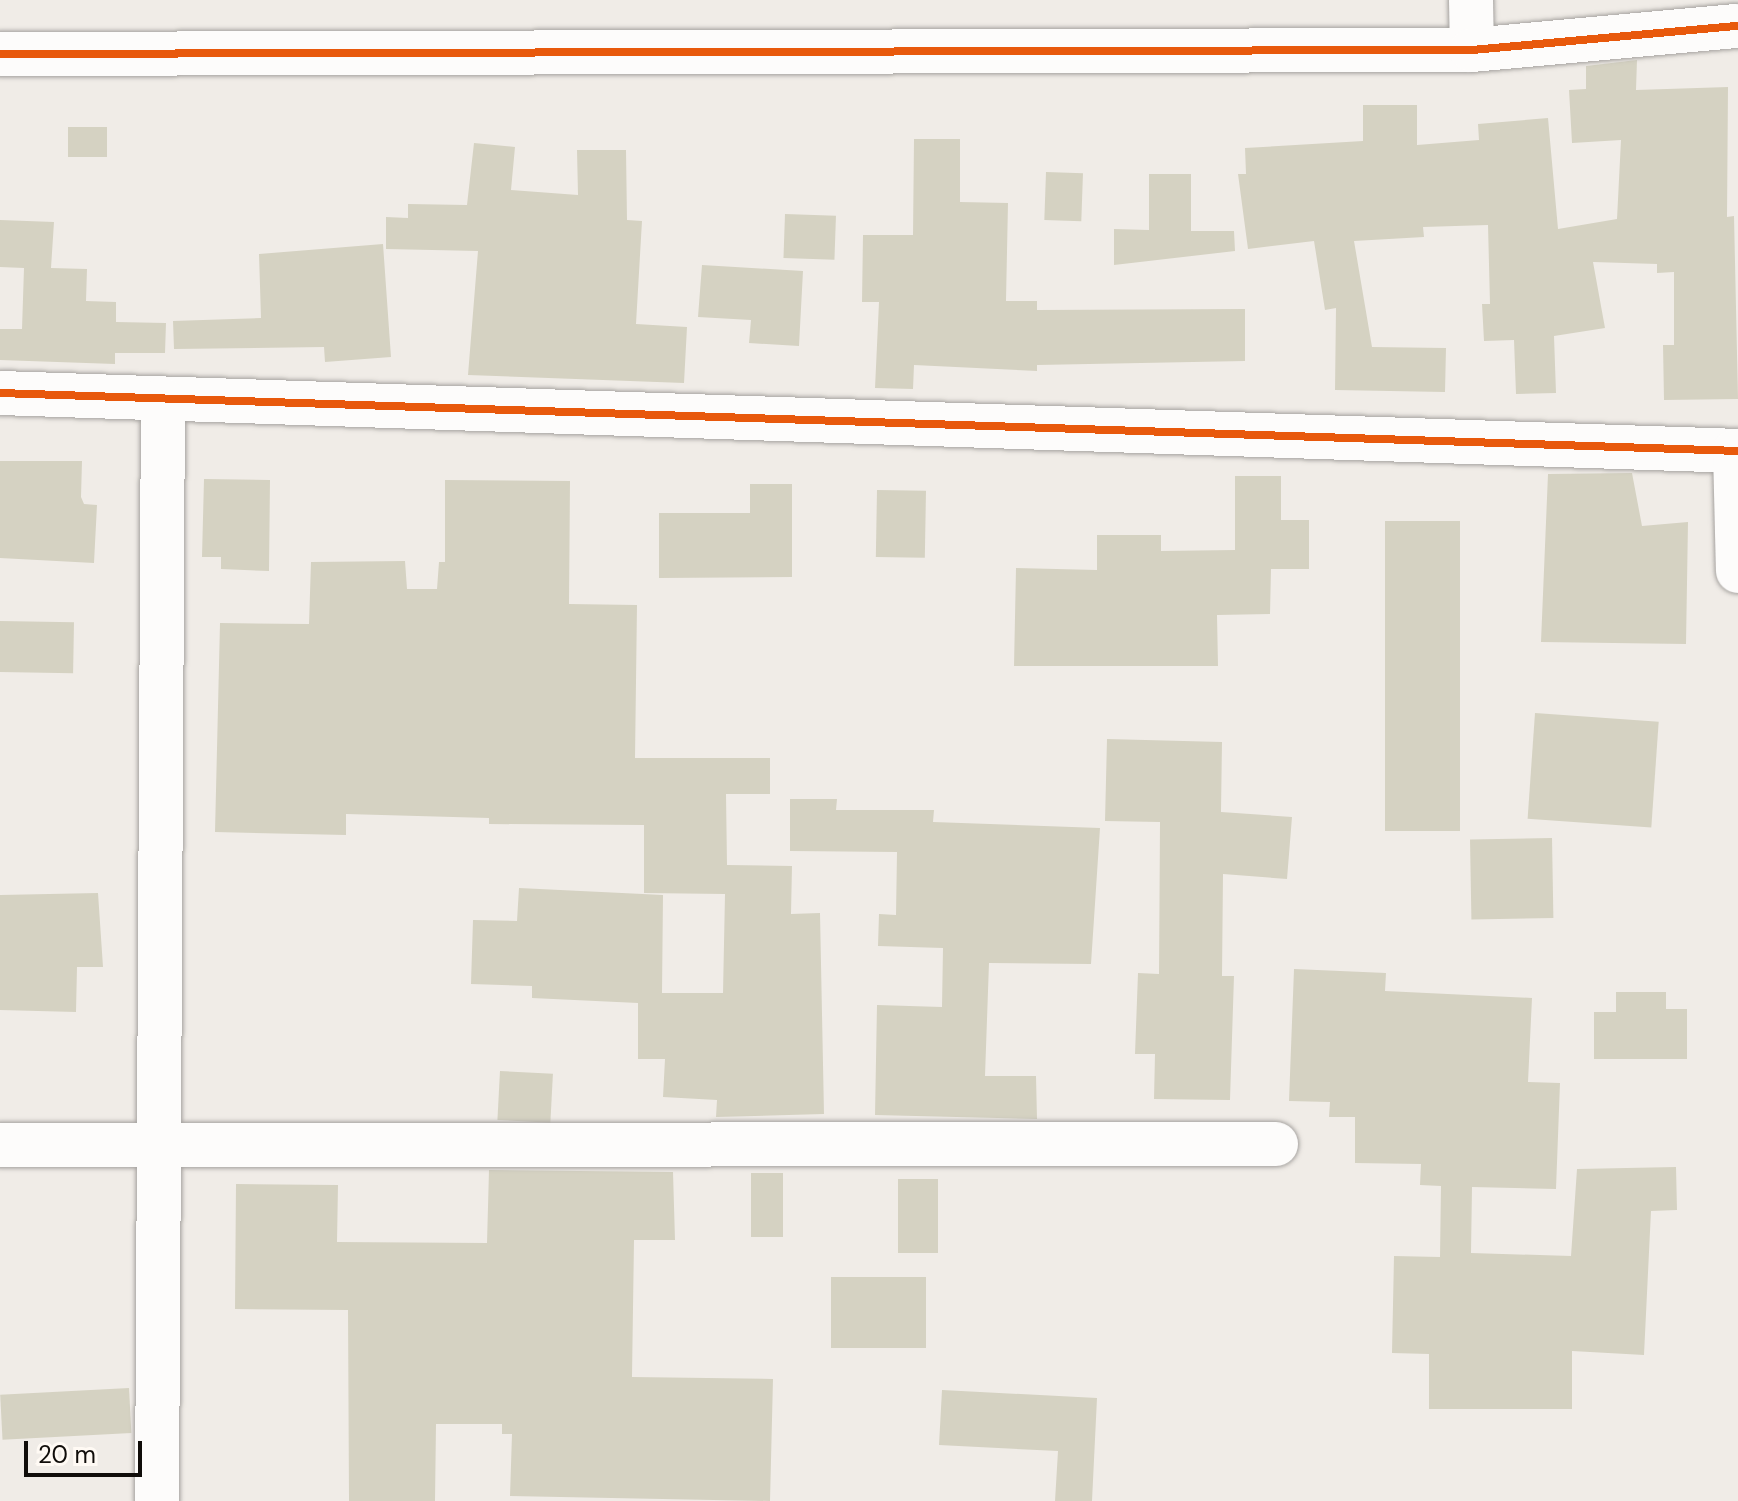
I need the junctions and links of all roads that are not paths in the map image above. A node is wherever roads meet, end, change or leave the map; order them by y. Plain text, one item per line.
1 (1471, 0) edge
2 (1738, 26) edge
3 (1472, 50) junction
4 (0, 54) edge
5 (0, 393) edge
6 (163, 400) junction
7 (1736, 451) edge
8 (1738, 571) edge
9 (157, 1143) junction
10 (1276, 1144) dead end
11 (0, 1145) edge
12 (157, 1501) edge

1 - 3 street
2 - 3 street
3 - 4 street
5 - 6 street
6 - 7 street
6 - 9 street
7 - 8 street
9 - 10 street
9 - 11 street
9 - 12 street

